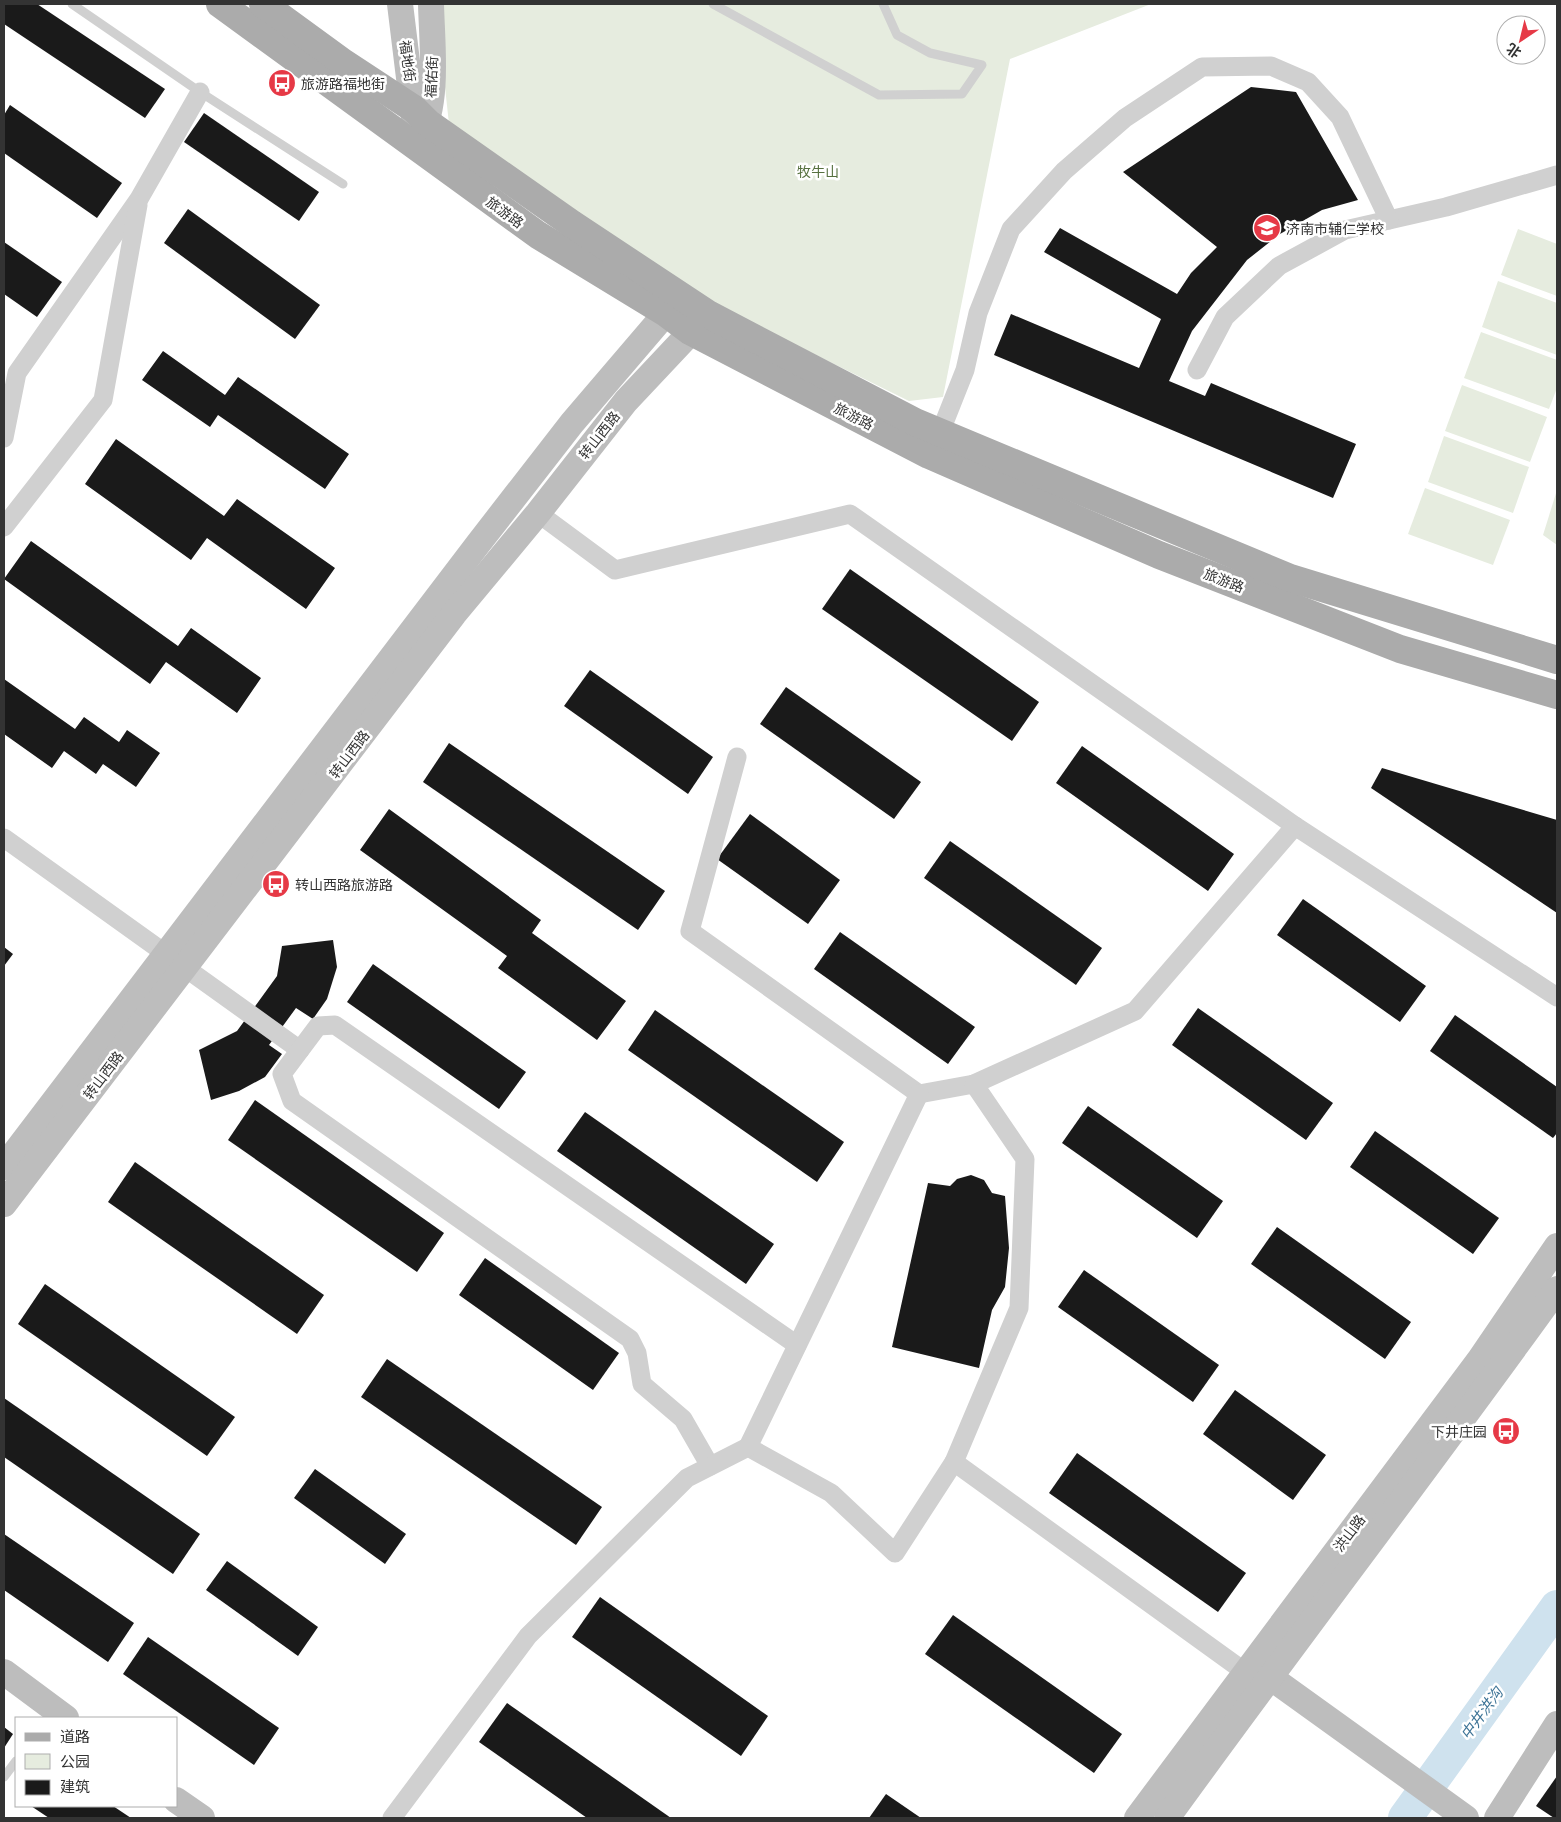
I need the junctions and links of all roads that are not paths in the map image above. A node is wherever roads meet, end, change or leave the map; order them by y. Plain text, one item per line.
1 (72, 4) edge
2 (220, 4) edge
3 (263, 4) edge
4 (400, 4) edge
5 (431, 4) edge
6 (713, 4) edge
7 (883, 4) edge
8 (200, 92) junction
9 (421, 116) junction
10 (416, 148) junction
11 (1557, 175) edge
12 (343, 184) dead end
13 (139, 199) junction
14 (1389, 220) junction
15 (671, 303) junction
16 (699, 323) junction
17 (1197, 370) dead end
18 (940, 433) junction
19 (4, 438) edge
20 (538, 513) junction
21 (4, 527) edge
22 (1557, 660) edge
23 (1557, 695) edge
24 (737, 756) dead end
25 (1295, 826) junction
26 (4, 838) edge
27 (176, 961) junction
28 (1557, 996) edge
29 (300, 1050) junction
30 (974, 1084) junction
31 (919, 1094) junction
32 (4, 1167) edge
33 (4, 1204) edge
34 (1557, 1246) edge
35 (1557, 1289) edge
36 (797, 1345) junction
37 (748, 1447) junction
38 (954, 1462) junction
39 (710, 1466) junction
40 (4, 1672) edge
41 (1245, 1672) junction
42 (1270, 1677) junction
43 (65, 1717) edge
44 (1557, 1724) edge
45 (15, 1762) edge
46 (4, 1777) edge
47 (178, 1801) edge
48 (1504, 1816) edge
49 (1464, 1817) edge
50 (202, 1818) edge
51 (392, 1818) edge
52 (1137, 1818) edge
53 (1167, 1818) edge

1 - 8 lane
2 - 10 main road, 旅游路
3 - 9 main road, 旅游路
4 - 9 main road, 福地街
5 - 9 main road, 福佑街
6 - 7 lane
8 - 12 lane
8 - 13 street
9 - 10 main road, 福佑街
9 - 15 main road, 旅游路
10 - 15 main road, 旅游路
11 - 14 street
13 - 19 street
13 - 21 street
14 - 17 street
14 - 18 street
15 - 16 main road, 旅游路
15 - 27 main road, 转山西路
16 - 18 main road, 旅游路
16 - 20 main road, 转山西路
16 - 23 main road, 旅游路
18 - 22 main road, 旅游路
20 - 25 street
20 - 27 main road, 转山西路
24 - 31 street
25 - 28 street
25 - 30 street
26 - 27 street
27 - 29 street
27 - 32 main road, 转山西路
27 - 33 main road, 转山西路
29 - 36 street
29 - 39 street
30 - 31 street
30 - 38 street
31 - 36 street
34 - 41 main road, 洪山路
35 - 42 main road, 洪山路
36 - 37 street
37 - 38 street
37 - 39 street
38 - 41 street
39 - 51 street
40 - 43 main road
41 - 52 main road, 洪山路
42 - 49 main road
42 - 53 main road, 洪山路
44 - 48 main road
45 - 46 lane
47 - 50 main road

